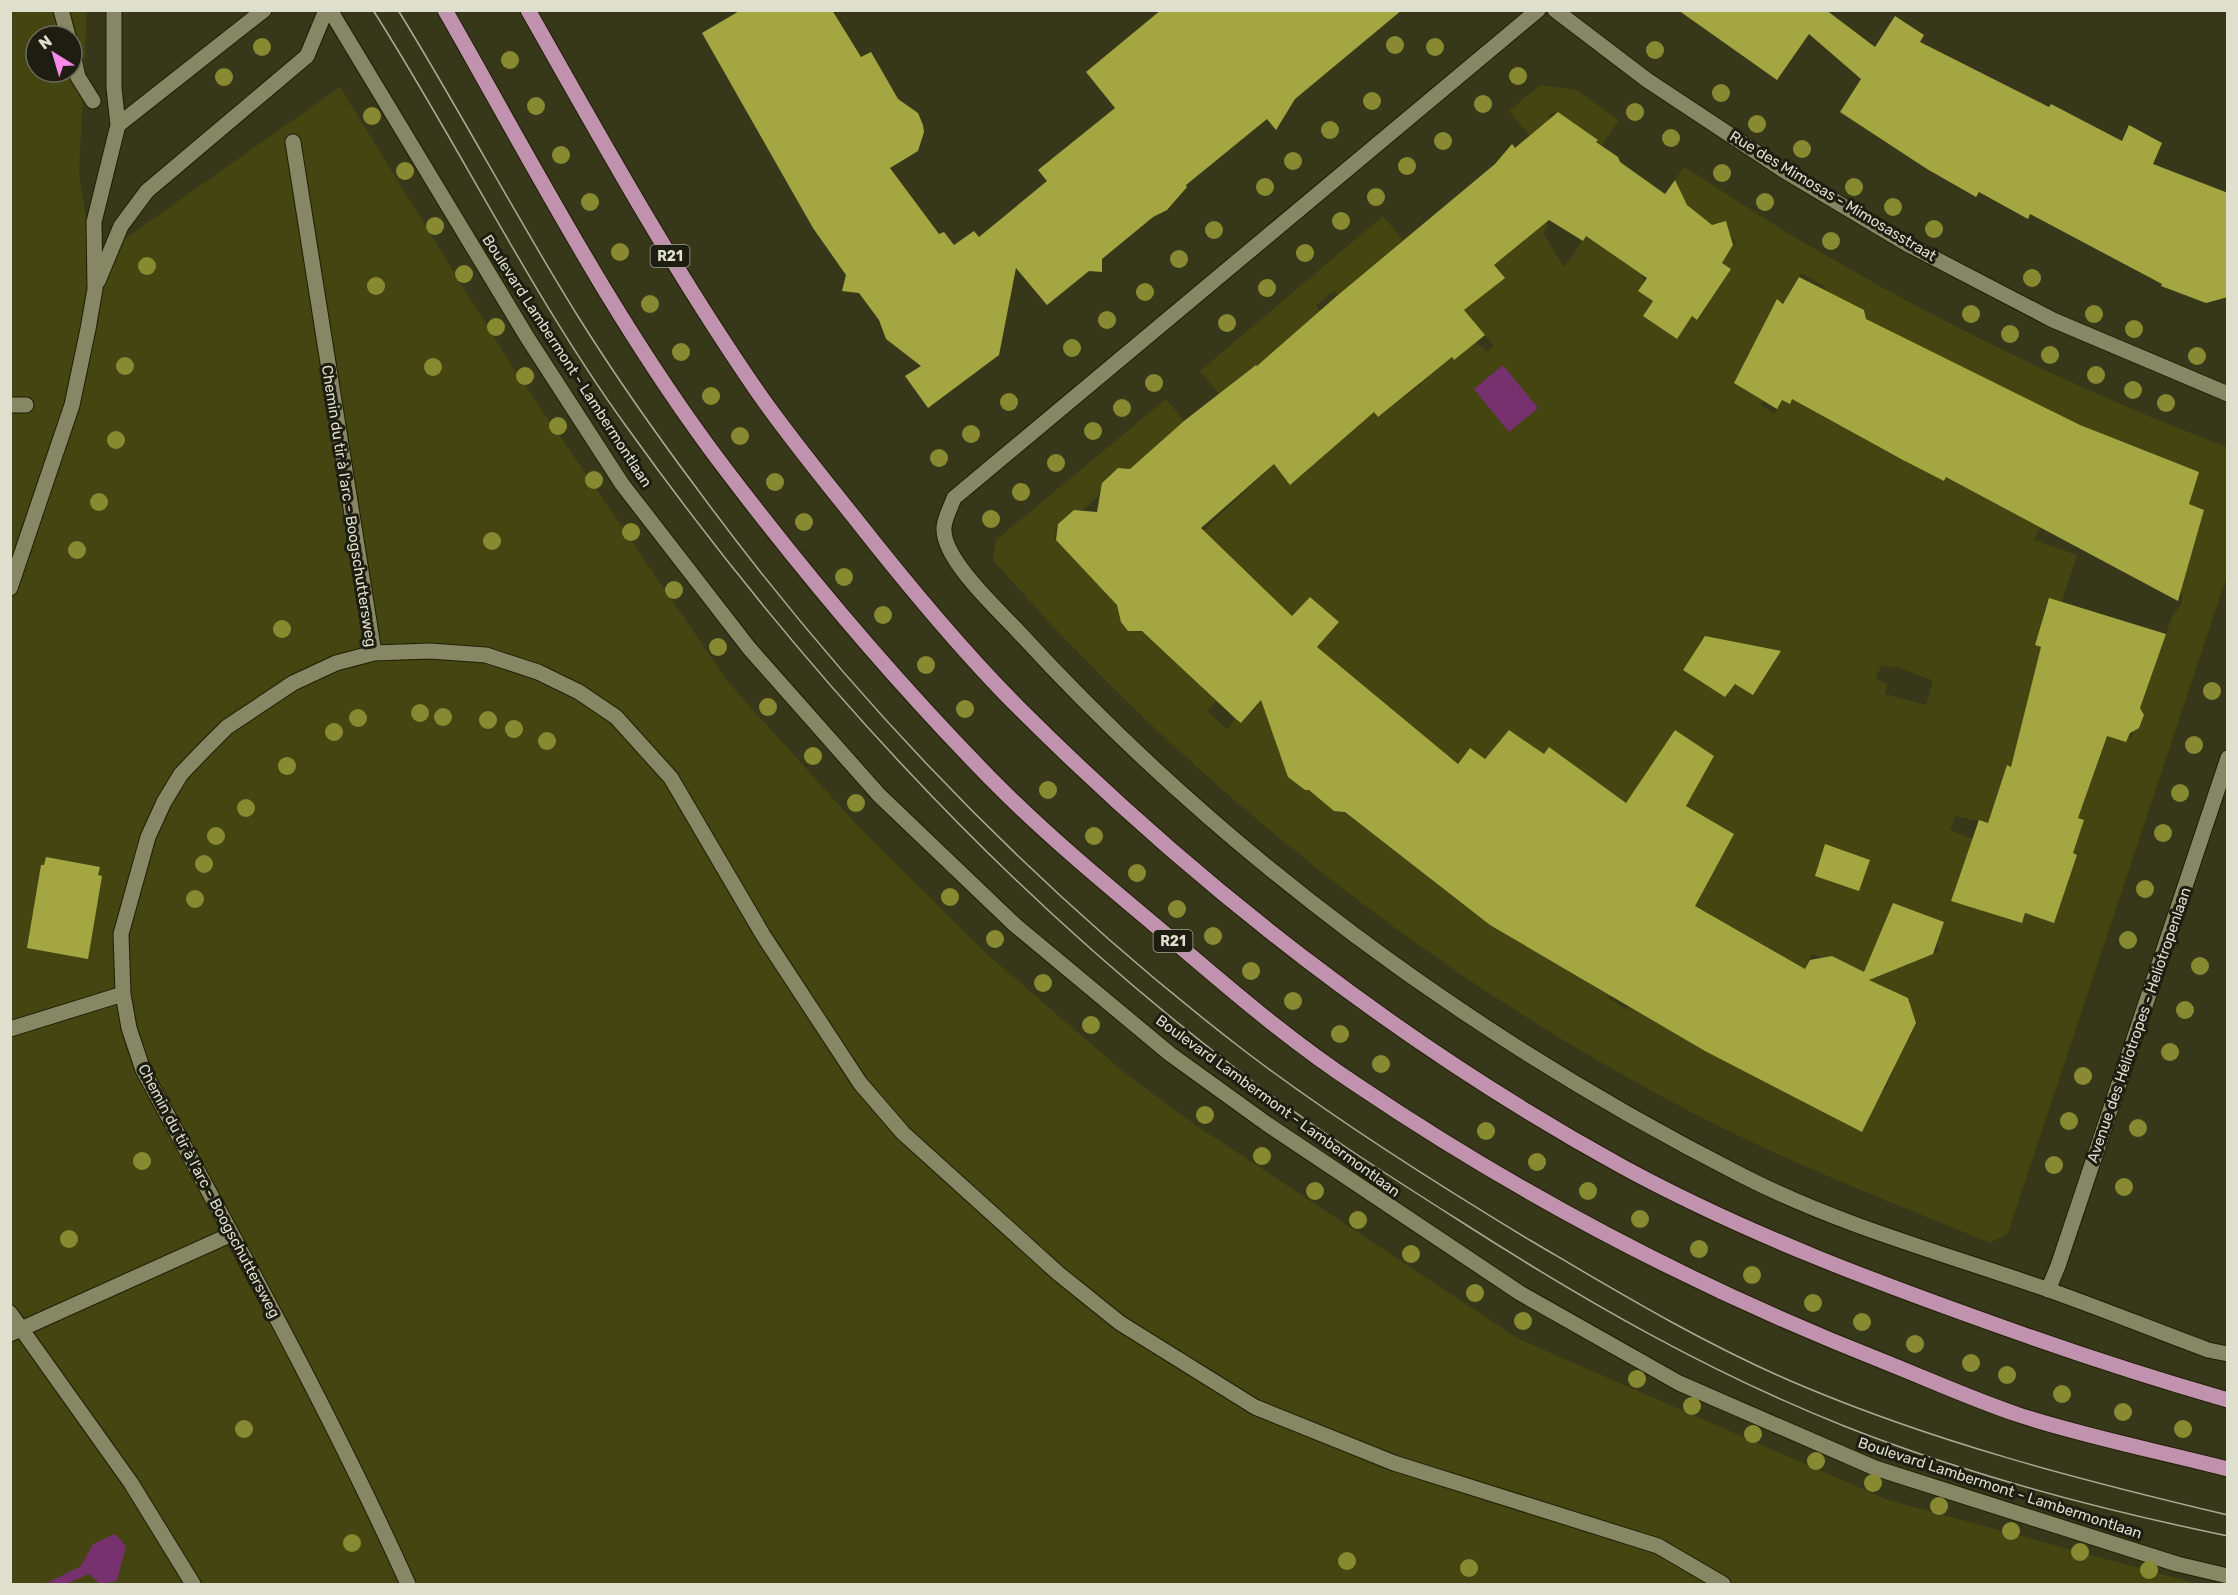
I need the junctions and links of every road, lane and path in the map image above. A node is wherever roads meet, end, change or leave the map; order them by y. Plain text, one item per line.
1 (114, 10) edge
2 (264, 10) edge
3 (328, 10) edge
4 (445, 10) edge
5 (528, 10) edge
6 (1538, 10) edge
7 (1556, 10) edge
8 (82, 84) edge
9 (93, 101) dead end
10 (118, 125) junction
11 (292, 142) dead end
12 (94, 289) junction
13 (2228, 394) edge
14 (10, 405) edge
15 (26, 405) dead end
16 (10, 588) edge
17 (374, 653) junction
18 (2228, 758) edge
19 (123, 994) junction
20 (10, 1029) edge
21 (232, 1234) junction
22 (2048, 1290) junction
23 (10, 1313) edge
24 (17, 1331) edge
25 (2228, 1354) edge
26 (2228, 1400) edge
27 (2228, 1468) edge
28 (2228, 1576) edge
29 (193, 1584) edge
30 (408, 1584) edge
31 (1723, 1584) edge

1 - 10 street
2 - 10 street
3 - 12 street
3 - 28 street, Boulevard Lambermont - Lambermontlaan
4 - 27 main road, R21
5 - 26 main road, R21
6 - 22 street
7 - 13 street, Rue des Mimosas - Mimosasstraat
8 - 9 street
10 - 12 street
11 - 17 street, Chemin du tir à l'arc - Boogschuttersweg
12 - 16 street
14 - 15 street
17 - 19 street, Chemin du tir à l'arc - Boogschuttersweg
17 - 31 street
18 - 22 street, Avenue des Héliotropes - Heliotropenlaan
19 - 20 street
19 - 21 street, Chemin du tir à l'arc - Boogschuttersweg
21 - 24 street
21 - 30 street, Chemin du tir à l'arc - Boogschuttersweg
22 - 25 street
23 - 24 street
24 - 29 street

